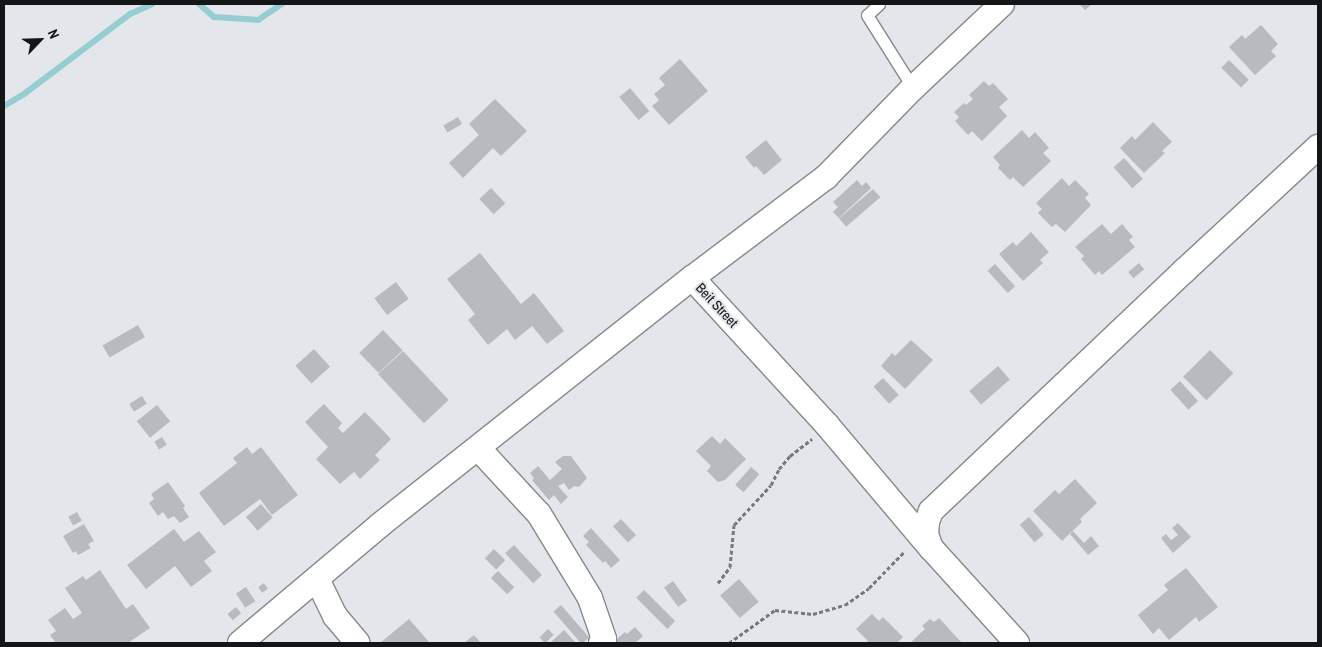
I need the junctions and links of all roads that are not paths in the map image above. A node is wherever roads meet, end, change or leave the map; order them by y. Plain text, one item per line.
1 (879, 4) edge
2 (1002, 4) edge
3 (912, 88) junction
4 (1318, 147) edge
5 (692, 278) junction
6 (478, 448) junction
7 (930, 548) junction
8 (317, 580) junction
9 (240, 643) edge
10 (358, 643) edge
11 (601, 643) edge
12 (1017, 643) edge

1 - 3 lane
2 - 3 street, Beit Street
3 - 5 street, Beit Street
4 - 7 street
5 - 6 street
5 - 7 street, Beit Street
6 - 8 street
6 - 11 street
7 - 12 street, Beit Street
8 - 9 street
8 - 10 street

